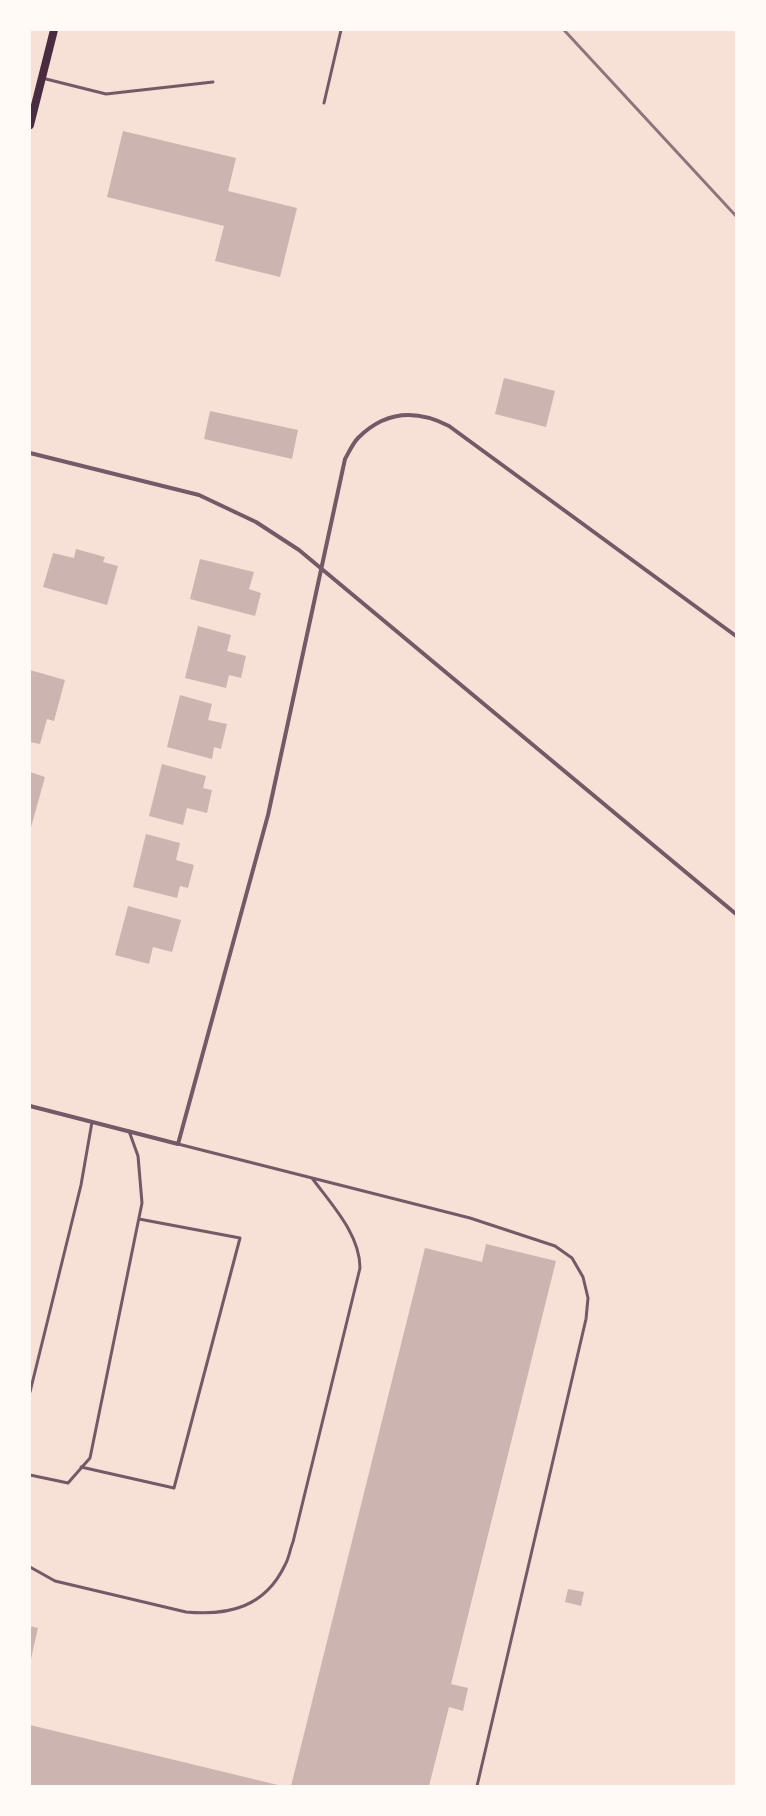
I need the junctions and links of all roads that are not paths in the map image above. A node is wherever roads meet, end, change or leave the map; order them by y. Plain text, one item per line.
1 (54, 30) edge
2 (342, 30) edge
3 (42, 78) junction
4 (213, 82) dead end
5 (324, 103) dead end
6 (30, 126) edge
7 (30, 453) edge
8 (321, 569) junction
9 (736, 636) edge
10 (736, 914) edge
11 (30, 1106) edge
12 (92, 1122) junction
13 (129, 1131) junction
14 (178, 1144) junction
15 (312, 1178) junction
16 (139, 1219) junction
17 (30, 1392) edge
18 (81, 1467) junction
19 (30, 1476) edge
20 (30, 1567) edge
21 (477, 1786) edge

1 - 3 main road
2 - 5 lane
3 - 4 lane
3 - 6 main road
7 - 8 street
8 - 9 street
8 - 10 street
8 - 14 street
11 - 12 street
12 - 13 street
12 - 17 lane
13 - 14 street
13 - 16 lane
14 - 15 lane
15 - 20 lane
15 - 21 lane
16 - 18 lane
16 - 18 lane
18 - 19 lane

